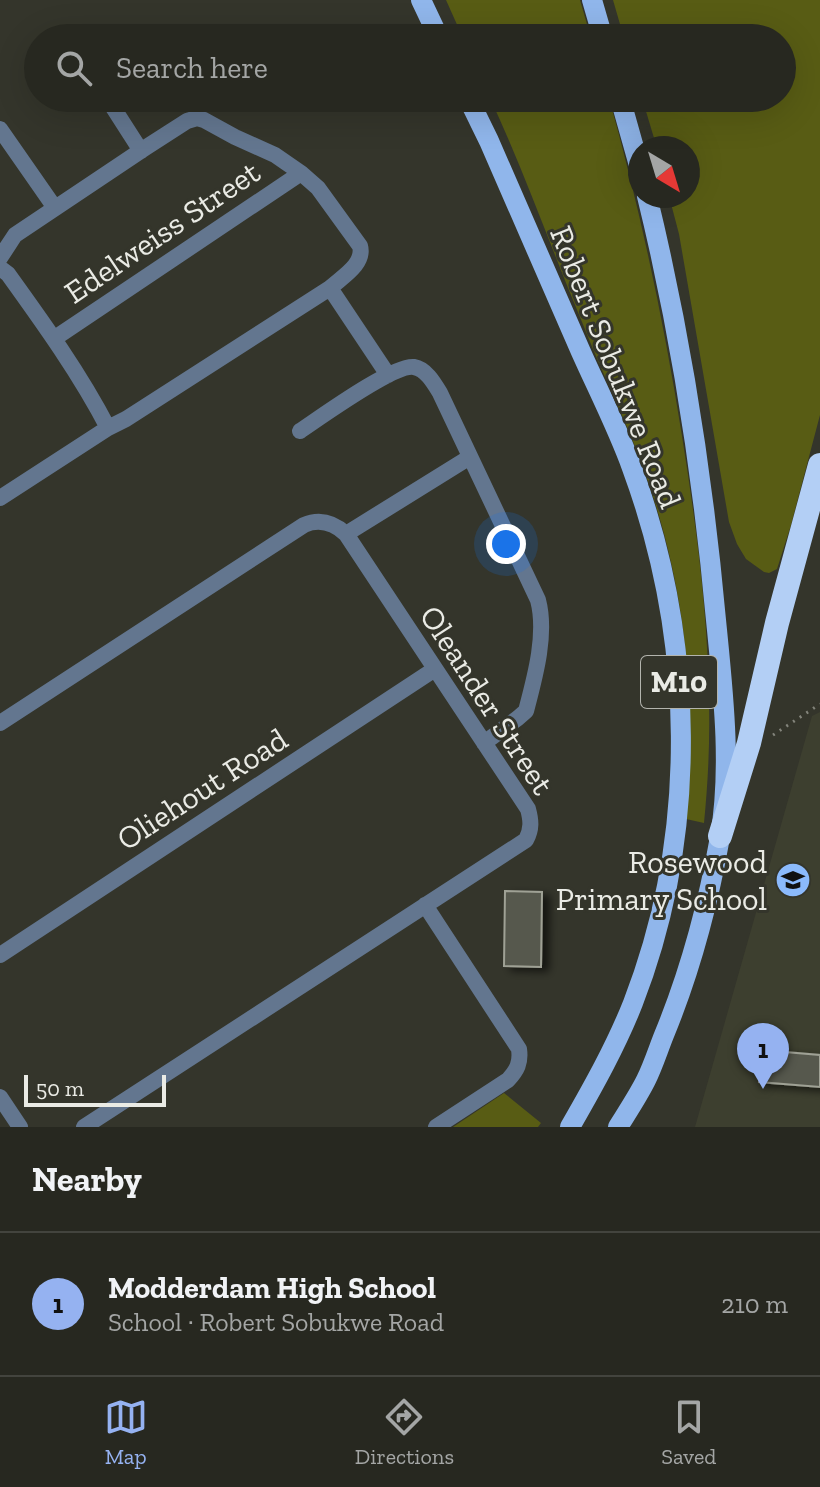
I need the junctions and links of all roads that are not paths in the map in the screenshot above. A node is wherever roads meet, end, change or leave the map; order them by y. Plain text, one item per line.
1 (421, 0) edge
2 (592, 0) edge
3 (432, 24) edge
4 (599, 24) edge
5 (116, 112) edge
6 (475, 112) edge
7 (624, 112) edge
8 (0, 129) edge
9 (631, 136) edge
10 (141, 151) junction
11 (301, 173) junction
12 (55, 208) junction
13 (650, 208) edge
14 (0, 258) edge
15 (0, 268) edge
16 (330, 288) junction
17 (55, 338) junction
18 (388, 375) junction
19 (108, 428) junction
20 (300, 431) dead end
21 (470, 457) junction
22 (820, 465) edge
23 (0, 498) edge
24 (346, 534) junction
25 (435, 669) junction
26 (0, 723) edge
27 (484, 743) junction
28 (720, 836) junction
29 (425, 905) junction
30 (0, 955) edge
31 (0, 1097) edge
32 (20, 1127) edge
33 (84, 1127) edge
34 (436, 1127) edge
35 (570, 1127) edge
36 (618, 1127) edge

1 - 3 main road
2 - 4 main road
5 - 10 street
6 - 35 main road, Robert Sobukwe Road / M10
7 - 9 main road
8 - 12 street
10 - 11 street
10 - 12 street
11 - 16 street
11 - 17 street, Edelweiss Street
12 - 14 street
13 - 28 main road, Robert Sobukwe Road / M10
15 - 17 street
16 - 18 street
16 - 19 street
17 - 19 street
18 - 20 street
18 - 21 street
19 - 23 street
21 - 24 street
21 - 27 street
22 - 28 highway
24 - 25 street, Oleander Street
24 - 26 street
25 - 27 street, Oleander Street
25 - 30 street, Oliehout Road
27 - 29 street, Oleander Street
28 - 36 main road, Robert Sobukwe Road / M10
29 - 33 street, Oleander Street
29 - 34 street
31 - 32 street

